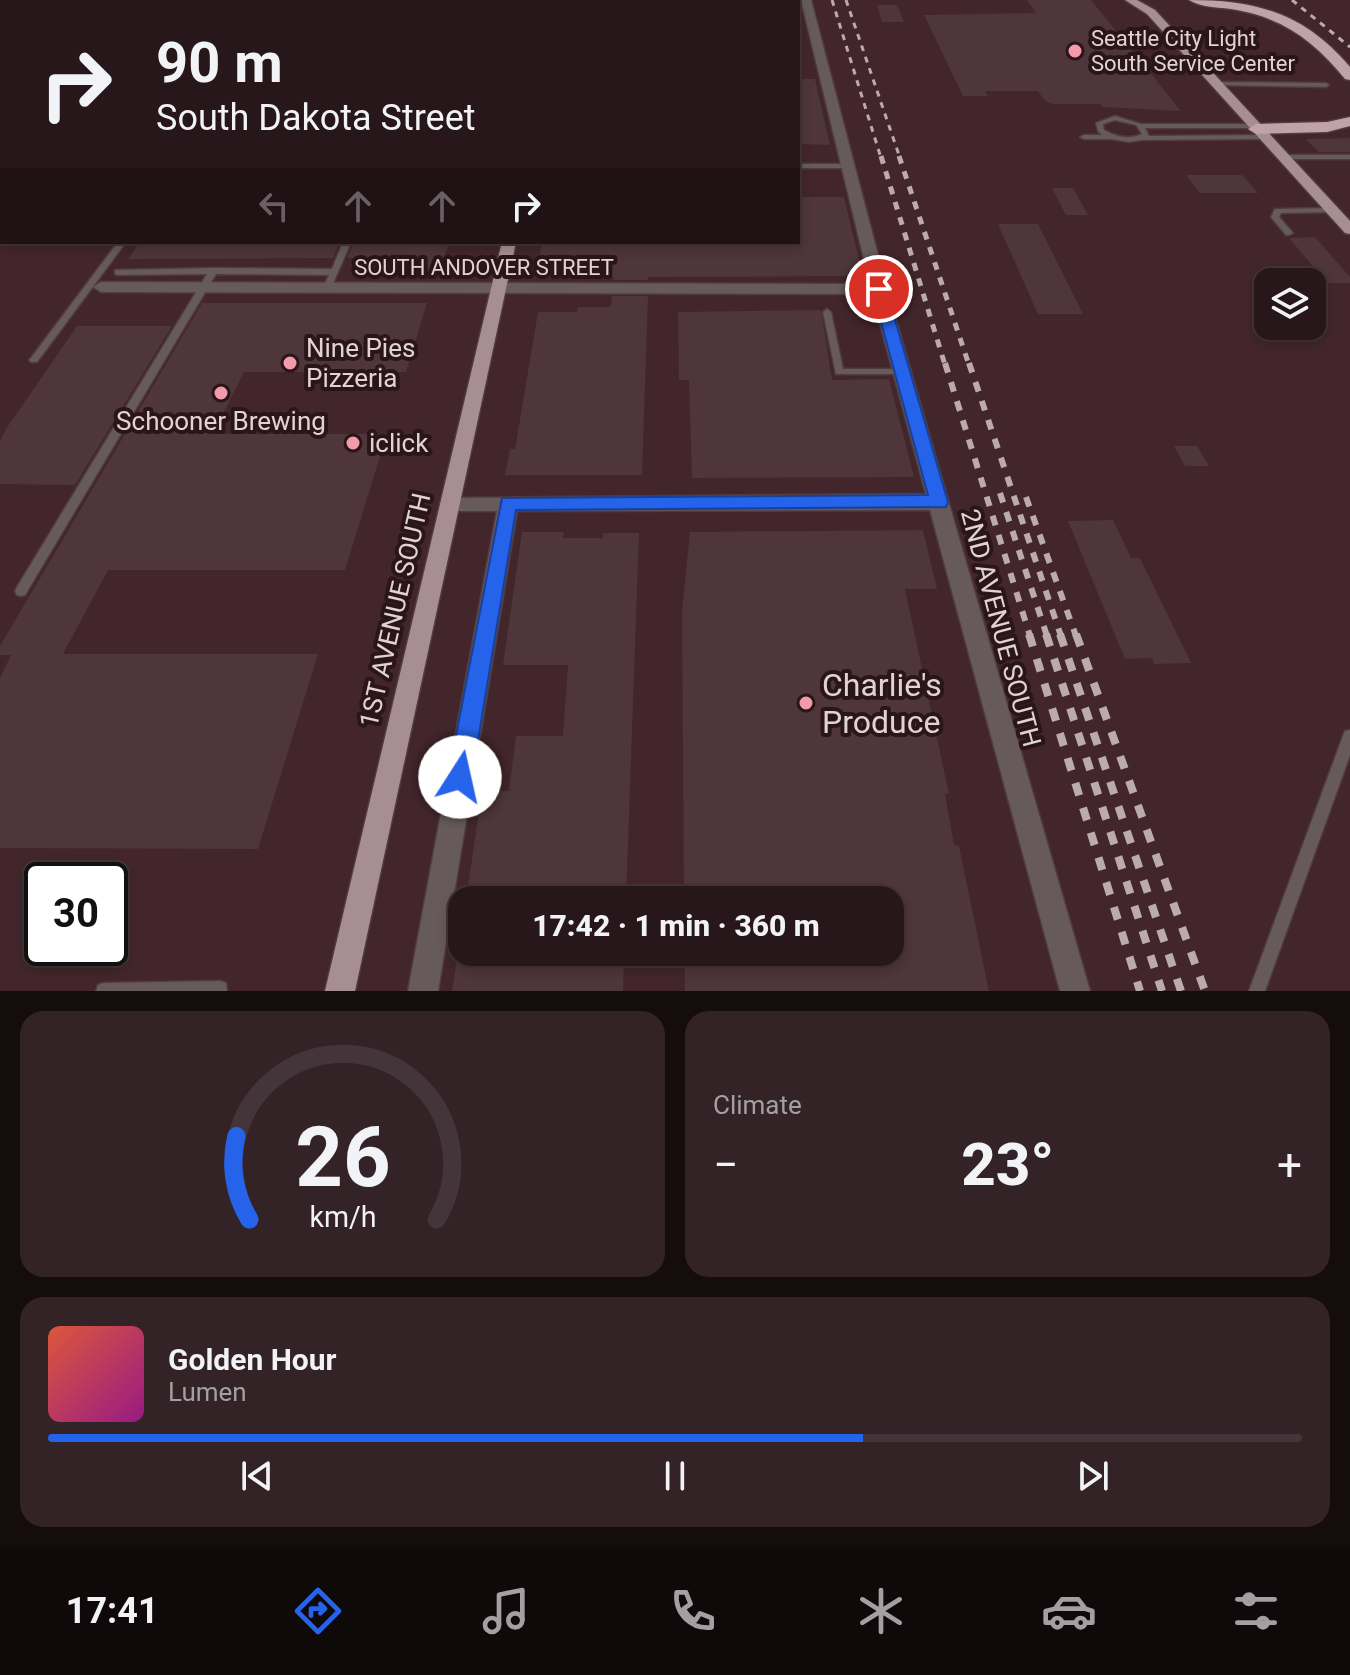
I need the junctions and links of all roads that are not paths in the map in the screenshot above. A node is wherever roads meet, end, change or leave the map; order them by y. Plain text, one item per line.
1 (806, 0) edge
2 (1130, 0) edge
3 (1195, 0) edge
4 (1148, 4) edge
5 (1350, 76) edge
6 (1214, 82) junction
7 (1326, 85) dead end
8 (1350, 121) edge
9 (1141, 126) junction
10 (1258, 131) junction
11 (1084, 137) dead end
12 (1113, 137) junction
13 (1143, 138) junction
14 (1282, 157) junction
15 (1350, 157) edge
16 (800, 166) edge
17 (849, 166) junction
18 (1331, 210) junction
19 (1349, 229) edge
20 (1289, 233) dead end
21 (121, 244) edge
22 (346, 244) edge
23 (509, 244) edge
24 (213, 271) junction
25 (118, 272) dead end
26 (335, 272) junction
27 (95, 287) junction
28 (203, 288) junction
29 (327, 288) junction
30 (879, 289) junction
31 (498, 290) junction
32 (827, 312) dead end
33 (34, 360) dead end
34 (903, 372) junction
35 (939, 502) junction
36 (450, 503) junction
37 (508, 503) junction
38 (21, 591) dead end
39 (1350, 736) edge
40 (220, 989) dead end
41 (104, 991) edge
42 (340, 991) edge
43 (423, 991) edge
44 (1075, 991) edge
45 (1257, 991) edge

1 - 17 street, 2ND AVENUE SOUTH
2 - 4 main road
3 - 5 highway
4 - 6 main road
6 - 7 lane
6 - 10 main road
8 - 10 highway
9 - 10 lane
9 - 12 lane
9 - 13 lane
10 - 13 lane
10 - 14 main road
11 - 12 lane
12 - 13 lane
14 - 15 lane
14 - 18 main road
16 - 17 lane
17 - 30 street, 2ND AVENUE SOUTH
18 - 19 main road
18 - 20 lane
21 - 27 lane
22 - 26 lane
23 - 31 main road, 1ST AVENUE SOUTH
24 - 25 lane
24 - 26 lane
24 - 28 lane
26 - 29 lane
27 - 28 street, SOUTH ANDOVER STREET
27 - 33 lane
28 - 29 street, SOUTH ANDOVER STREET
28 - 38 lane
29 - 31 street, SOUTH ANDOVER STREET
30 - 31 street, SOUTH ANDOVER STREET
30 - 34 street, 2ND AVENUE SOUTH
31 - 36 main road, 1ST AVENUE SOUTH
32 - 34 lane
34 - 35 street, 2ND AVENUE SOUTH
35 - 37 street
35 - 44 street, 2ND AVENUE SOUTH
36 - 37 street
36 - 42 main road, 1ST AVENUE SOUTH
37 - 43 street
39 - 45 lane
40 - 41 lane

